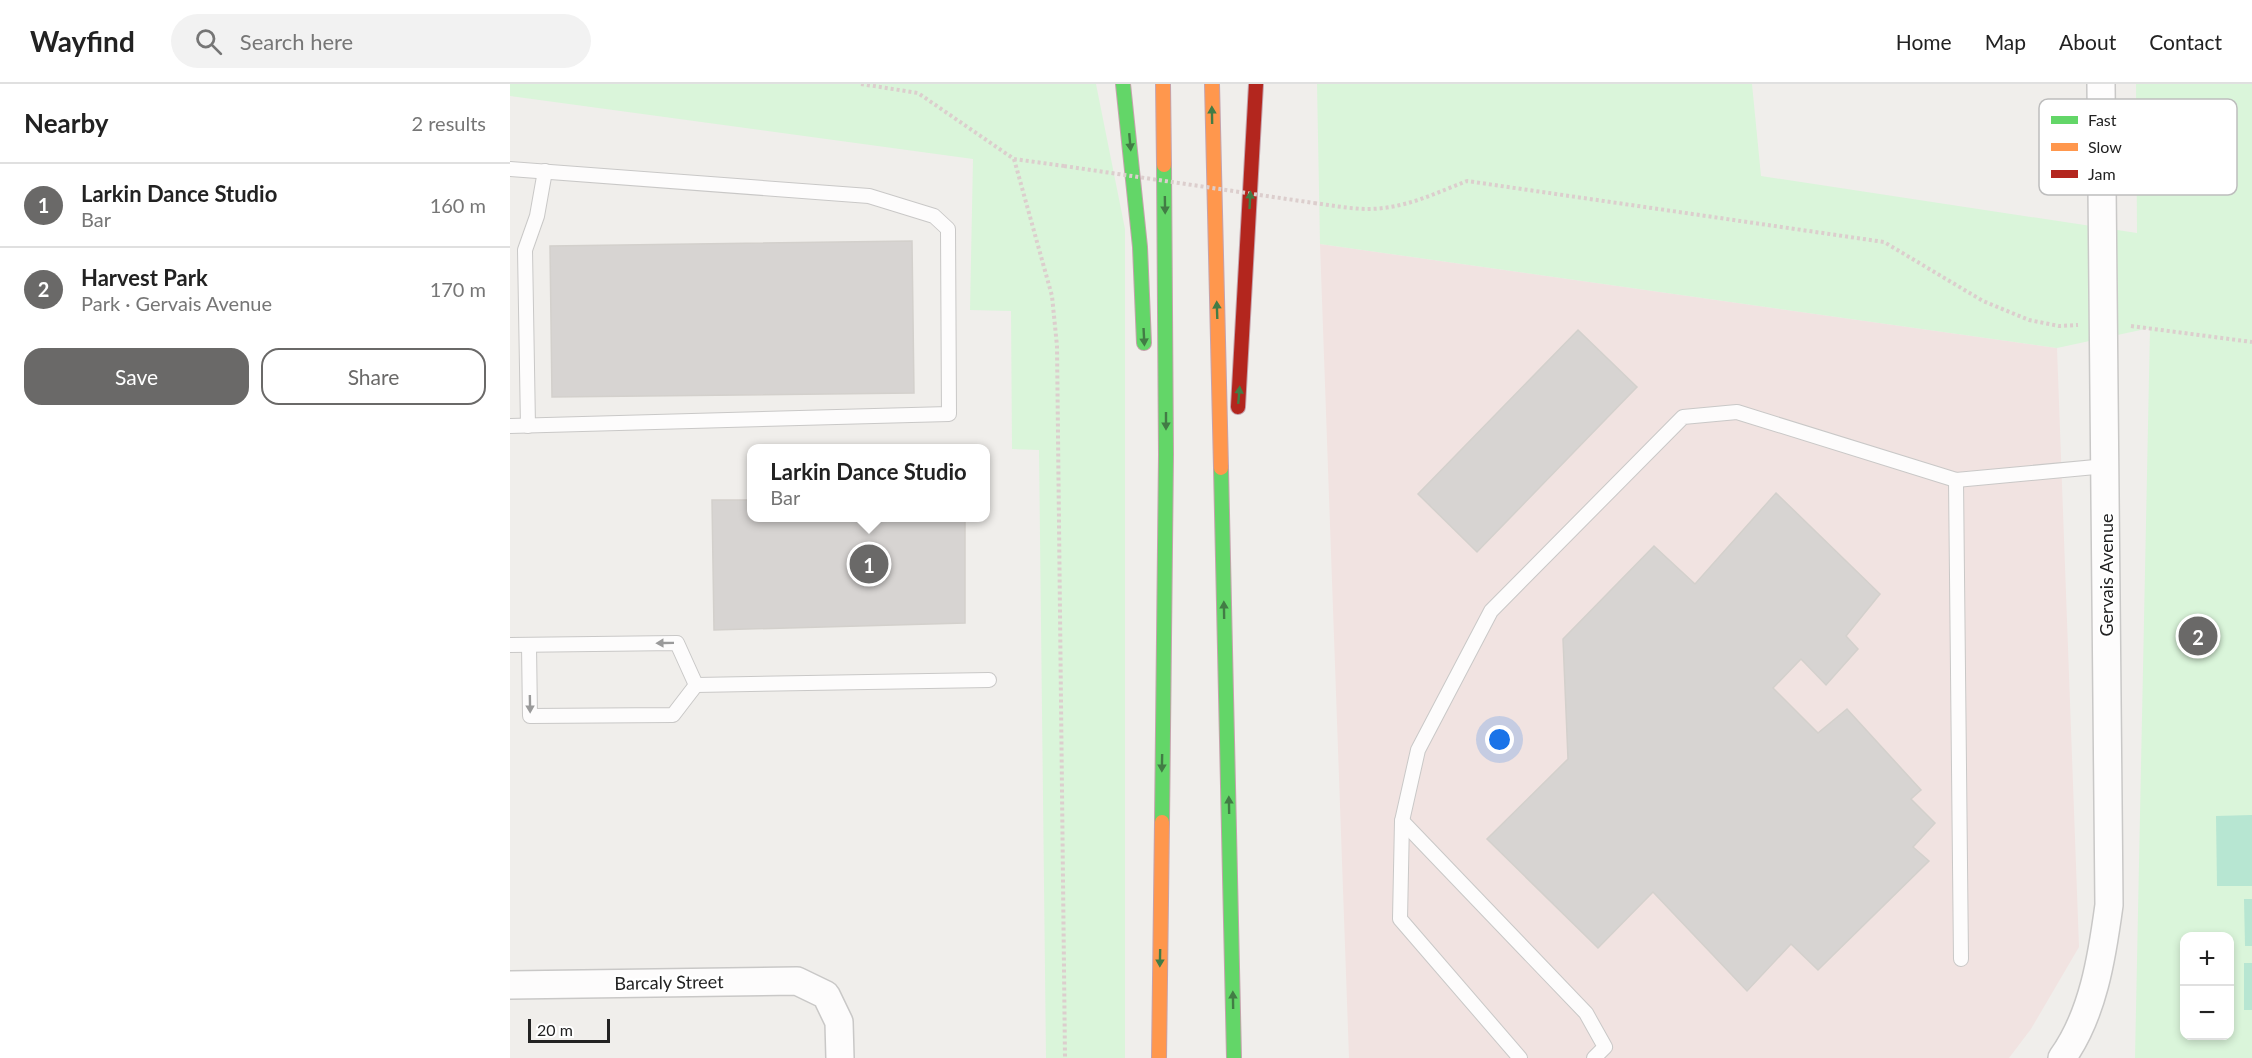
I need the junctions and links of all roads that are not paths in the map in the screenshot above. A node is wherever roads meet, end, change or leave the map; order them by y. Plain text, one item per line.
1 (1123, 84) edge
2 (1163, 84) edge
3 (1212, 84) edge
4 (1256, 84) edge
5 (2101, 84) edge
6 (2101, 99) edge
7 (510, 169) edge
8 (545, 171) junction
9 (2102, 195) edge
10 (1145, 352) dead end
11 (510, 426) edge
12 (528, 426) junction
13 (2106, 466) junction
14 (1956, 480) junction
15 (1152, 493) dead end
16 (1223, 537) junction
17 (510, 645) edge
18 (529, 646) junction
19 (989, 680) dead end
20 (696, 685) junction
21 (1162, 704) junction
22 (1402, 821) junction
23 (1961, 959) dead end
24 (510, 984) edge
25 (840, 1058) edge
26 (1159, 1058) edge
27 (1234, 1058) edge
28 (1520, 1058) edge
29 (1594, 1058) edge
30 (2062, 1058) edge

1 -> 10 highway
2 -> 21 highway
16 -> 3 highway
16 -> 4 highway
5 - 6 street, Gervais Avenue
7 - 8 lane
8 - 12 lane
8 - 12 lane
9 - 13 street, Gervais Avenue
11 - 12 lane
13 - 14 lane
13 - 30 street, Gervais Avenue
14 - 22 lane
14 - 23 lane
15 - 21 highway
27 -> 16 highway
17 - 18 lane
20 -> 18 lane
18 -> 20 lane
19 - 20 lane
21 -> 26 highway
22 - 28 lane
22 - 29 lane
24 - 25 street, Barcaly Street

